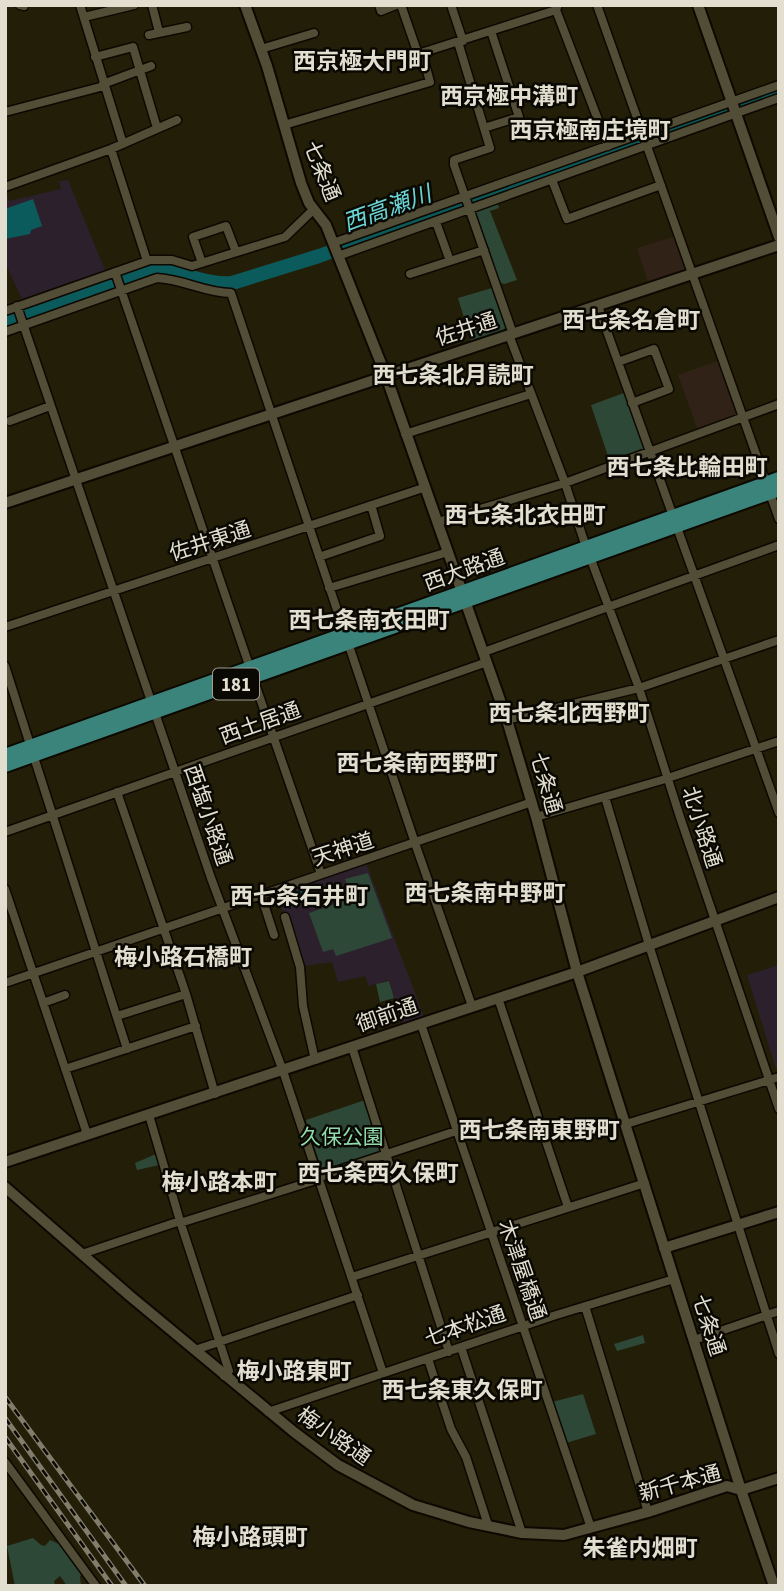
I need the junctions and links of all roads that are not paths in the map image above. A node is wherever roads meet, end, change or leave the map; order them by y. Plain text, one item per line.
1 (80, 5) edge
2 (134, 5) edge
3 (152, 5) edge
4 (245, 5) edge
5 (379, 5) edge
6 (398, 5) edge
7 (451, 5) edge
8 (597, 5) edge
9 (698, 5) edge
10 (557, 8) edge
11 (84, 18) junction
12 (187, 27) dead end
13 (491, 31) junction
14 (159, 32) junction
15 (314, 33) dead end
16 (149, 35) dead end
17 (460, 42) junction
18 (261, 49) junction
19 (422, 53) junction
20 (95, 57) junction
21 (151, 66) dead end
22 (140, 69) junction
23 (103, 85) junction
24 (779, 85) edge
25 (779, 98) edge
26 (732, 109) junction
27 (5, 112) edge
28 (177, 120) dead end
29 (284, 125) junction
30 (157, 128) junction
31 (484, 128) junction
32 (643, 133) junction
33 (122, 144) junction
34 (608, 146) junction
35 (647, 146) junction
36 (111, 149) junction
37 (552, 180) junction
38 (661, 185) junction
39 (5, 187) edge
40 (464, 196) junction
41 (314, 209) junction
42 (469, 209) junction
43 (436, 222) junction
44 (779, 237) edge
45 (779, 245) edge
46 (335, 248) junction
47 (484, 250) junction
48 (236, 252) junction
49 (147, 261) junction
50 (450, 261) junction
51 (202, 263) junction
52 (115, 272) junction
53 (411, 274) dead end
54 (692, 274) junction
55 (121, 290) junction
56 (17, 306) junction
57 (598, 306) junction
58 (5, 311) edge
59 (23, 325) junction
60 (5, 331) edge
61 (511, 335) junction
62 (618, 362) junction
63 (386, 376) junction
64 (531, 394) junction
65 (632, 403) junction
66 (779, 404) edge
67 (50, 406) junction
68 (272, 414) junction
69 (743, 417) junction
70 (10, 421) dead end
71 (405, 434) junction
72 (174, 447) junction
73 (649, 451) junction
74 (75, 480) junction
75 (565, 483) junction
76 (774, 486) edge
77 (426, 487) junction
78 (5, 503) edge
79 (371, 506) junction
80 (779, 519) edge
81 (438, 522) junction
82 (675, 522) junction
83 (309, 526) junction
84 (779, 545) edge
85 (448, 552) junction
86 (588, 552) junction
87 (319, 557) junction
88 (212, 559) junction
89 (694, 576) junction
90 (329, 588) junction
91 (112, 592) junction
92 (464, 595) junction
93 (608, 607) junction
94 (5, 628) edge
95 (347, 639) junction
96 (779, 639) edge
97 (485, 657) junction
98 (723, 659) junction
99 (5, 666) edge
100 (252, 673) junction
101 (639, 688) junction
102 (368, 703) junction
103 (152, 708) junction
104 (507, 720) junction
105 (274, 736) junction
106 (779, 741) edge
107 (755, 748) junction
108 (32, 751) junction
109 (5, 755) edge
110 (5, 766) edge
111 (175, 772) junction
112 (667, 778) junction
113 (117, 792) junction
114 (605, 797) junction
115 (532, 803) junction
116 (779, 813) edge
117 (53, 814) junction
118 (536, 817) junction
119 (5, 832) edge
120 (415, 844) junction
121 (321, 874) junction
122 (5, 889) edge
123 (261, 895) junction
124 (779, 897) edge
125 (222, 909) junction
126 (285, 917) dead end
127 (715, 921) junction
128 (164, 929) junction
129 (274, 935) dead end
130 (649, 945) junction
131 (97, 952) junction
132 (577, 972) junction
133 (33, 974) junction
134 (5, 983) edge
135 (186, 994) junction
136 (65, 995) dead end
137 (498, 998) junction
138 (43, 1003) junction
139 (472, 1006) junction
140 (117, 1016) junction
141 (421, 1024) junction
142 (196, 1026) junction
143 (352, 1047) junction
144 (127, 1049) junction
145 (315, 1060) junction
146 (65, 1069) junction
147 (283, 1071) junction
148 (779, 1077) edge
149 (769, 1079) junction
150 (215, 1094) junction
151 (699, 1101) junction
152 (779, 1109) edge
153 (149, 1115) junction
154 (626, 1124) junction
155 (457, 1131) junction
156 (87, 1134) junction
157 (385, 1154) junction
158 (5, 1162) edge
159 (319, 1179) junction
160 (645, 1183) junction
161 (5, 1187) edge
162 (568, 1207) junction
163 (779, 1212) edge
164 (180, 1222) junction
165 (738, 1225) junction
166 (490, 1233) junction
167 (664, 1248) junction
168 (82, 1254) junction
169 (418, 1256) junction
170 (352, 1277) junction
171 (674, 1279) junction
172 (358, 1295) junction
173 (585, 1306) junction
174 (779, 1311) edge
175 (767, 1315) junction
176 (523, 1327) junction
177 (694, 1340) junction
178 (219, 1341) junction
179 (461, 1347) junction
180 (195, 1350) junction
181 (449, 1352) junction
182 (779, 1354) edge
183 (428, 1359) junction
184 (383, 1373) junction
185 (224, 1376) junction
186 (268, 1412) junction
187 (5, 1462) edge
188 (779, 1478) edge
189 (741, 1490) junction
190 (648, 1512) junction
191 (488, 1525) junction
192 (592, 1528) junction
193 (522, 1533) junction
194 (96, 1586) edge
195 (774, 1586) edge

1 - 11 street
2 - 11 street
3 - 14 street
4 - 18 street, 七条通
5 - 6 street
6 - 19 street
7 - 17 street
8 - 32 street
9 - 26 street
10 - 13 street
10 - 34 street
11 - 20 street
12 - 14 street
13 - 17 street
13 - 31 street
14 - 16 street
15 - 18 street
17 - 19 street
17 - 31 street
18 - 29 street, 七条通
19 - 29 street
20 - 22 street
20 - 23 street
21 - 22 street
22 - 23 street
22 - 30 street
23 - 27 street
23 - 33 street
24 - 26 street
25 - 26 street
26 - 32 street
26 - 35 street
26 - 44 street
28 - 30 street
29 - 41 street, 七条通
30 - 33 street
31 - 40 street, 北小路通
32 - 34 street
32 - 35 street
33 - 36 street
34 - 40 street
35 - 37 street
35 - 38 street
36 - 39 street
36 - 49 street
37 - 38 street
37 - 42 street
38 - 54 street
40 - 42 street, 北小路通
40 - 46 street
41 - 46 street, 七条通
41 - 48 street
42 - 43 street
42 - 47 street, 北小路通
43 - 46 street
43 - 50 street
45 - 54 street, 佐井通
46 - 63 street, 七条通
47 - 50 street
47 - 61 street, 北小路通
48 - 51 street
48 - 51 street
49 - 51 street
49 - 52 street
50 - 53 street
52 - 55 street
52 - 56 street
54 - 57 street, 佐井通
54 - 69 street
55 - 59 street
55 - 68 street
55 - 72 street
56 - 58 street
56 - 59 street, 西塩小路通
57 - 61 street, 佐井通
57 - 62 street
59 - 60 street
59 - 67 street, 西塩小路通
61 - 63 street, 佐井通
61 - 64 street, 北小路通
62 - 65 street
62 - 65 street
63 - 68 street, 佐井通
63 - 71 street, 七条通
64 - 71 street
64 - 75 street, 北小路通
65 - 73 street
66 - 69 street
67 - 70 street
67 - 74 street, 西塩小路通
68 - 72 street, 佐井通
68 - 83 street
69 - 73 street
69 - 76 street
71 - 77 street, 七条通
72 - 74 street, 佐井通
72 - 88 street
73 - 75 street
73 - 82 street
74 - 78 street, 佐井通
74 - 91 street, 西塩小路通
75 - 81 street
75 - 86 street, 北小路通
76 - 80 street
76 - 82 main road, 西大路通 / 181
77 - 79 street, 佐井東通
77 - 81 street, 七条通
79 - 83 street, 佐井東通
79 - 87 street
81 - 85 street, 七条通
82 - 86 main road, 西大路通 / 181
82 - 89 street
83 - 87 street
83 - 88 street, 佐井東通
84 - 89 street, 西土居通
85 - 90 street
85 - 92 street, 七条通
86 - 92 main road, 西大路通 / 181
86 - 93 street, 北小路通
87 - 90 street
88 - 91 street, 佐井東通
88 - 100 street
89 - 93 street, 西土居通
89 - 98 street
90 - 95 street
91 - 94 street, 佐井東通
91 - 103 street, 西塩小路通
92 - 95 main road, 西大路通 / 181
92 - 97 street, 七条通
93 - 97 street, 西土居通
93 - 101 street, 北小路通
95 - 100 main road, 西大路通 / 181
95 - 102 street
96 - 98 street
97 - 102 street, 西土居通
97 - 104 street, 七条通
98 - 101 street
98 - 107 street
99 - 108 street
100 - 103 main road, 西大路通 / 181
100 - 105 street
101 - 104 street
101 - 112 street, 北小路通
102 - 105 street, 西土居通
102 - 120 street
103 - 108 main road, 西大路通 / 181
103 - 111 street, 西塩小路通
104 - 115 street, 七条通
105 - 111 street, 西土居通
105 - 121 street
106 - 107 street
107 - 112 street
107 - 116 street
108 - 109 main road, 西大路通 / 181
108 - 110 main road, 西大路通 / 181
108 - 117 street
111 - 113 street, 西土居通
111 - 125 street, 西塩小路通
112 - 114 street
112 - 127 street, 北小路通
113 - 117 street, 西土居通
113 - 128 street
114 - 118 street
114 - 130 street
115 - 118 street, 七条通
115 - 120 street, 天神道
117 - 119 street, 西土居通
117 - 131 street
118 - 132 street, 七条通
120 - 121 street, 天神道
120 - 139 street
121 - 123 street, 天神道
122 - 133 street
123 - 125 street, 天神道
123 - 129 street
124 - 127 street, 御前通
125 - 128 street, 天神道
125 - 147 street, 西塩小路通
126 - 145 street
127 - 130 street, 御前通
127 - 149 street, 北小路通
128 - 131 street, 天神道
128 - 135 street
130 - 132 street, 御前通
130 - 151 street
131 - 133 street, 天神道
131 - 140 street
132 - 137 street, 御前通
132 - 154 street, 七条通
133 - 134 street, 天神道
133 - 138 street
135 - 140 street
135 - 142 street
136 - 138 street
137 - 139 street, 御前通
137 - 162 street
138 - 146 street
139 - 141 street, 御前通
140 - 144 street
141 - 143 street, 御前通
141 - 155 street, 木津屋橋通
142 - 144 street
142 - 150 street
143 - 145 street, 御前通
143 - 157 street
144 - 146 street
145 - 147 street, 御前通
146 - 156 street
147 - 150 street, 御前通
147 - 159 street, 西塩小路通
148 - 149 street
149 - 151 street
149 - 152 street, 北小路通
150 - 153 street, 御前通
151 - 154 street
151 - 165 street
153 - 156 street, 御前通
153 - 164 street
154 - 160 street, 七条通
155 - 157 street
155 - 166 street, 木津屋橋通
156 - 158 street, 御前通
157 - 159 street
157 - 169 street
159 - 164 street
159 - 170 street, 西塩小路通
160 - 162 street
160 - 167 street, 七条通
161 - 168 street, 梅小路通
162 - 166 street
163 - 165 street
164 - 168 street
164 - 178 street
165 - 167 street
165 - 175 street
166 - 169 street
166 - 176 street, 木津屋橋通
167 - 171 street, 七条通
168 - 180 street, 梅小路通
169 - 170 street
169 - 181 street
170 - 172 street, 西塩小路通
171 - 173 street, 七本松通
171 - 177 street, 七条通
172 - 178 street
172 - 184 street, 西塩小路通
173 - 176 street, 七本松通
173 - 190 street
174 - 175 street
175 - 177 street
175 - 182 street
176 - 179 street, 七本松通
176 - 192 street, 木津屋橋通
177 - 189 street, 七条通
178 - 180 street
178 - 185 street
179 - 181 street, 七本松通
179 - 193 street
180 - 185 street, 梅小路通
181 - 183 street, 七本松通
183 - 184 street, 七本松通
183 - 191 street
184 - 186 street, 七本松通
185 - 186 street, 梅小路通
186 - 191 street, 梅小路通
187 - 194 street
188 - 189 street, 新千本通
189 - 190 street, 新千本通
189 - 195 street, 七条通
190 - 192 street, 新千本通
191 - 193 street, 梅小路通
192 - 193 street, 梅小路通

